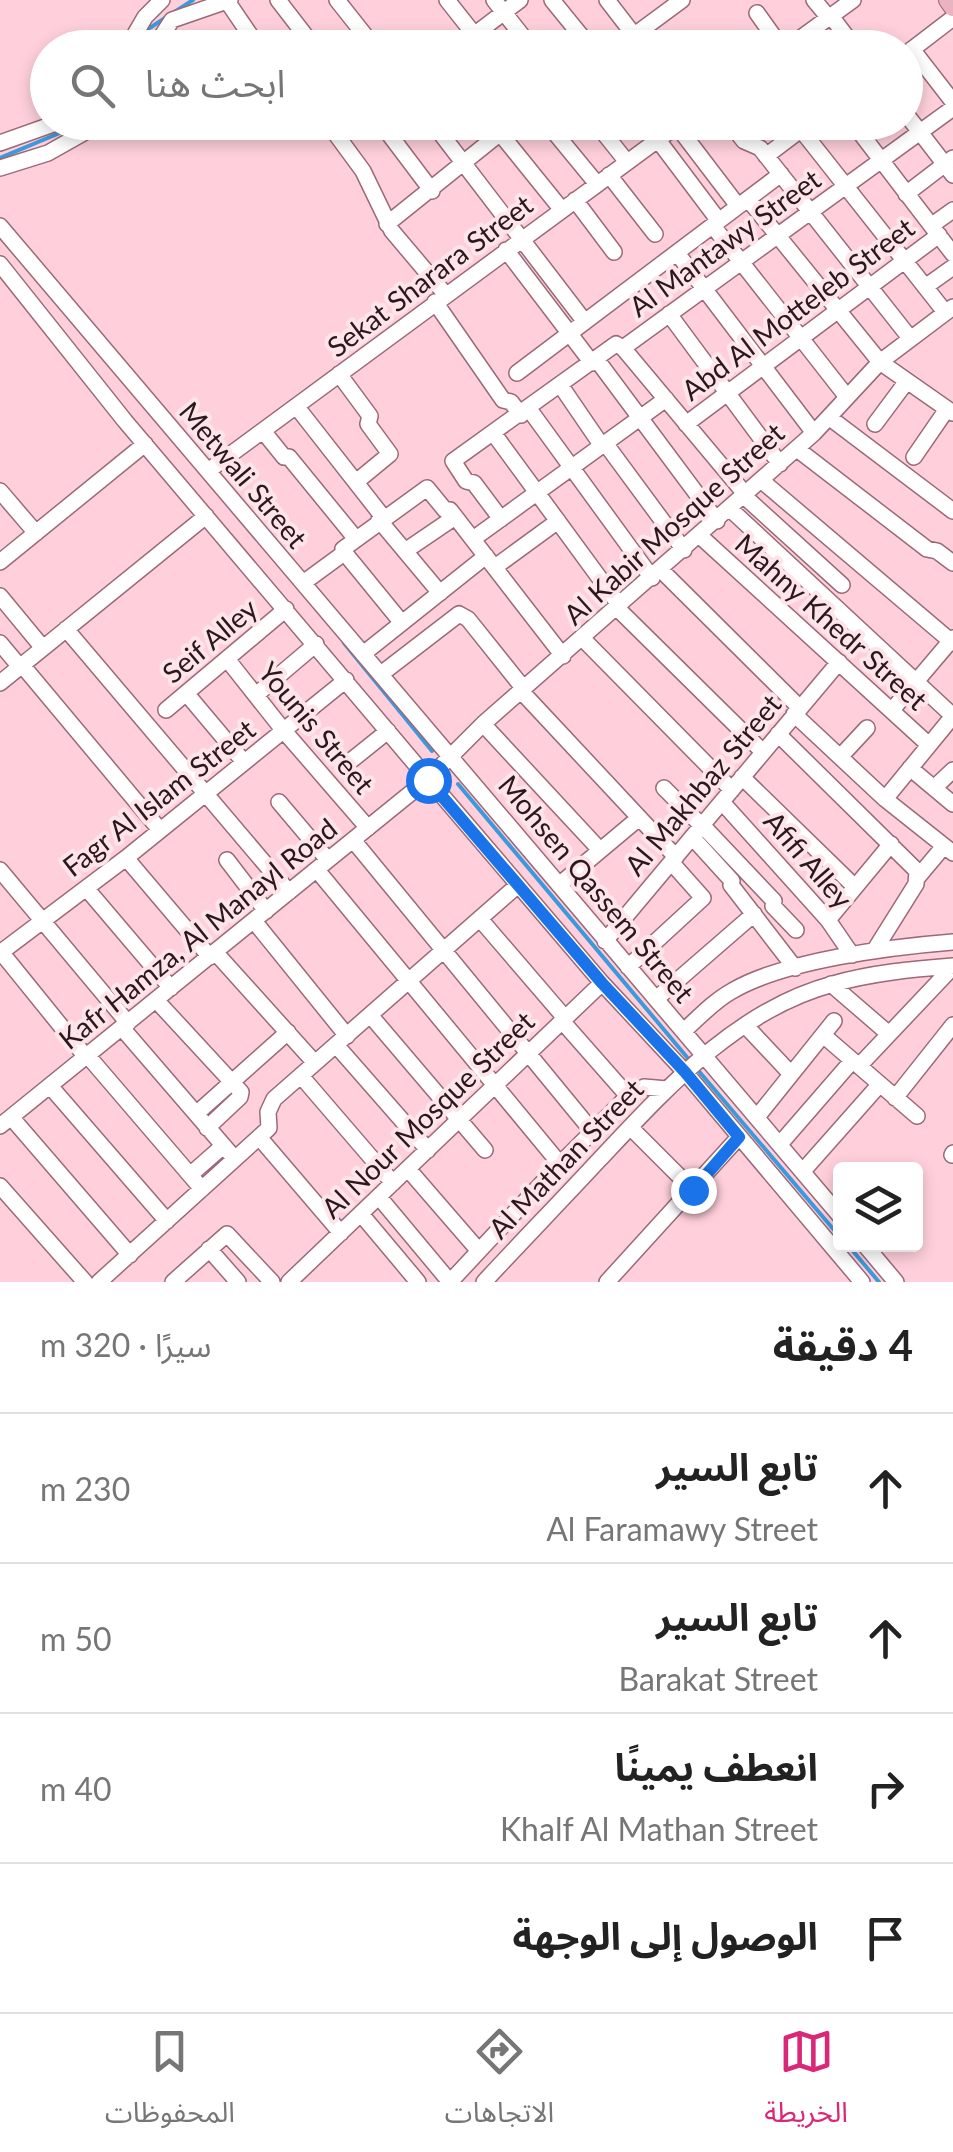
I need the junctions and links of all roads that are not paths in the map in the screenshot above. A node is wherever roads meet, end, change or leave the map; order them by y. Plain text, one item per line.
1 (162, 0) edge
2 (278, 0) edge
3 (337, 0) edge
4 (447, 0) edge
5 (520, 0) edge
6 (552, 0) edge
7 (607, 0) edge
8 (682, 0) edge
9 (814, 0) edge
10 (854, 0) edge
11 (948, 0) edge
12 (229, 1) edge
13 (499, 6) edge
14 (953, 7) edge
15 (756, 13) dead end
16 (830, 17) junction
17 (953, 18) edge
18 (137, 30) edge
19 (166, 30) edge
20 (248, 30) edge
21 (301, 30) edge
22 (361, 30) edge
23 (471, 30) edge
24 (486, 30) edge
25 (518, 30) edge
26 (576, 30) edge
27 (633, 30) edge
28 (641, 30) edge
29 (772, 30) edge
30 (812, 30) edge
31 (840, 30) edge
32 (923, 40) edge
33 (923, 68) edge
34 (953, 105) edge
35 (923, 129) edge
36 (30, 132) edge
37 (923, 136) edge
38 (71, 140) edge
39 (340, 140) edge
40 (394, 140) edge
41 (446, 140) edge
42 (483, 140) edge
43 (506, 140) edge
44 (564, 140) edge
45 (609, 140) edge
46 (658, 140) edge
47 (660, 140) edge
48 (692, 140) edge
49 (742, 140) edge
50 (785, 140) edge
51 (813, 140) edge
52 (865, 140) edge
53 (908, 140) edge
54 (0, 143) edge
55 (766, 156) junction
56 (880, 160) junction
57 (462, 162) junction
58 (626, 162) junction
59 (950, 166) edge
60 (0, 168) edge
61 (780, 174) junction
62 (603, 180) junction
63 (845, 186) junction
64 (432, 191) junction
65 (906, 194) junction
66 (743, 203) junction
67 (568, 205) junction
68 (953, 210) edge
69 (810, 212) junction
70 (716, 223) junction
71 (387, 224) junction
72 (0, 226) edge
73 (936, 230) junction
74 (656, 234) dead end
75 (777, 236) junction
76 (522, 238) junction
77 (506, 250) junction
78 (614, 252) dead end
79 (677, 252) junction
80 (953, 254) edge
81 (904, 261) junction
82 (741, 262) junction
83 (0, 264) edge
84 (953, 266) edge
85 (925, 287) junction
86 (868, 288) junction
87 (704, 289) junction
88 (441, 299) junction
89 (950, 310) edge
90 (837, 311) junction
91 (669, 314) junction
92 (585, 322) junction
93 (570, 334) junction
94 (800, 338) junction
95 (910, 338) junction
96 (623, 348) junction
97 (594, 361) junction
98 (880, 362) junction
99 (763, 366) junction
100 (339, 374) junction
101 (518, 374) dead end
102 (907, 381) junction
103 (560, 386) junction
104 (953, 391) edge
105 (727, 393) junction
106 (848, 398) junction
107 (666, 399) junction
108 (296, 406) junction
109 (946, 408) edge
110 (525, 412) junction
111 (639, 418) junction
112 (830, 418) junction
113 (686, 424) junction
114 (876, 424) dead end
115 (262, 430) junction
116 (494, 434) junction
117 (814, 434) junction
118 (145, 444) junction
119 (604, 444) junction
120 (797, 449) junction
121 (914, 457) dead end
122 (780, 464) junction
123 (572, 468) junction
124 (208, 471) junction
125 (356, 482) junction
126 (762, 482) junction
127 (0, 491) edge
128 (537, 493) junction
129 (745, 496) junction
130 (730, 509) junction
131 (953, 511) edge
132 (206, 516) junction
133 (455, 517) junction
134 (381, 519) junction
135 (501, 519) junction
136 (558, 521) junction
137 (717, 521) junction
138 (36, 533) junction
139 (700, 536) junction
140 (356, 539) junction
141 (473, 540) junction
142 (684, 550) junction
143 (405, 551) junction
144 (344, 552) junction
145 (2, 558) edge
146 (490, 562) junction
147 (953, 564) edge
148 (657, 574) junction
149 (302, 583) junction
150 (842, 585) dead end
151 (440, 593) junction
152 (0, 596) edge
153 (619, 607) junction
154 (286, 609) junction
155 (402, 623) junction
156 (66, 629) junction
157 (583, 639) junction
158 (952, 640) edge
159 (0, 643) edge
160 (316, 644) junction
161 (43, 648) junction
162 (363, 654) junction
163 (563, 656) junction
164 (227, 658) junction
165 (839, 662) junction
166 (21, 666) junction
167 (380, 674) junction
168 (346, 680) junction
169 (916, 682) junction
170 (0, 683) edge
171 (523, 690) junction
172 (186, 693) junction
173 (256, 695) junction
174 (166, 710) dead end
175 (892, 710) junction
176 (797, 711) junction
177 (953, 716) edge
178 (482, 724) junction
179 (866, 728) dead end
180 (284, 731) junction
181 (388, 731) junction
182 (778, 734) junction
183 (930, 745) junction
184 (763, 752) junction
185 (449, 755) junction
186 (840, 757) junction
187 (244, 762) junction
188 (348, 762) dead end
189 (910, 768) junction
190 (953, 770) edge
191 (428, 780) junction
192 (664, 788) dead end
193 (934, 788) junction
194 (732, 789) junction
195 (206, 794) junction
196 (885, 799) junction
197 (279, 802) dead end
198 (953, 804) edge
199 (639, 818) junction
200 (368, 828) junction
201 (699, 829) junction
202 (160, 830) junction
203 (353, 840) junction
204 (891, 844) junction
205 (600, 850) junction
206 (949, 850) edge
207 (126, 858) junction
208 (673, 859) junction
209 (227, 860) dead end
210 (323, 865) junction
211 (0, 870) edge
212 (918, 877) junction
213 (518, 885) junction
214 (559, 885) junction
215 (855, 887) junction
216 (86, 888) junction
217 (289, 892) junction
218 (754, 914) junction
219 (260, 916) junction
220 (480, 919) junction
221 (828, 920) junction
222 (42, 921) junction
223 (796, 930) dead end
224 (606, 940) junction
225 (953, 942) edge
226 (443, 951) junction
227 (1, 952) edge
228 (874, 952) junction
229 (212, 955) junction
230 (852, 956) junction
231 (628, 967) junction
232 (795, 968) junction
233 (948, 971) edge
234 (408, 982) junction
235 (602, 983) junction
236 (832, 984) junction
237 (171, 988) junction
238 (656, 999) junction
239 (156, 1000) junction
240 (370, 1015) junction
241 (564, 1020) junction
242 (834, 1020) dead end
243 (953, 1024) edge
244 (125, 1026) junction
245 (745, 1026) junction
246 (684, 1031) junction
247 (288, 1032) junction
248 (889, 1034) junction
249 (822, 1035) junction
250 (341, 1040) junction
251 (528, 1053) junction
252 (704, 1055) junction
253 (87, 1056) junction
254 (315, 1063) junction
255 (855, 1063) junction
256 (685, 1072) junction
257 (791, 1074) junction
258 (301, 1076) junction
259 (880, 1084) junction
260 (494, 1085) junction
261 (50, 1086) junction
262 (237, 1089) junction
263 (667, 1089) junction
264 (628, 1096) junction
265 (895, 1098) junction
266 (196, 1114) junction
267 (917, 1116) dead end
268 (757, 1117) junction
269 (460, 1119) junction
270 (6, 1122) edge
271 (630, 1127) junction
272 (208, 1128) junction
273 (592, 1131) junction
274 (259, 1137) junction
275 (739, 1137) junction
276 (780, 1144) junction
277 (223, 1146) junction
278 (428, 1150) junction
279 (485, 1150) dead end
280 (234, 1159) junction
281 (560, 1164) junction
282 (408, 1168) junction
283 (803, 1171) junction
284 (190, 1175) junction
285 (393, 1183) junction
286 (0, 1186) edge
287 (202, 1189) junction
288 (693, 1190) junction
289 (379, 1196) junction
290 (833, 1207) edge
291 (361, 1214) junction
292 (167, 1221) junction
293 (341, 1233) junction
294 (209, 1248) junction
295 (478, 1251) junction
296 (871, 1252) edge
297 (130, 1254) junction
298 (292, 1281) edge
299 (85, 1282) edge
300 (99, 1282) edge
301 (173, 1282) edge
302 (238, 1282) edge
303 (272, 1282) edge
304 (418, 1282) edge
305 (450, 1282) edge
306 (484, 1282) edge
307 (607, 1282) edge
308 (862, 1282) edge
309 (896, 1282) edge

1 - 18 street
2 - 21 street
3 - 22 street
4 - 23 street
5 - 13 street
6 - 26 street
7 - 27 street
8 - 28 street
9 - 16 street
10 - 16 street
11 - 14 main road
12 - 19 street
12 - 20 street
13 - 24 street
13 - 25 street
15 - 29 street
16 - 30 street
16 - 31 street
17 - 32 street
33 - 34 street
34 - 35 street, Al Mantawy Street
36 - 54 street
37 - 59 street
38 - 60 street
39 - 71 street
40 - 64 street
41 - 57 street
42 - 57 street
43 - 67 street
44 - 62 street
45 - 58 street
46 - 58 street, Sekat Sharara Street
47 - 70 street
48 - 66 street
49 - 55 street
50 - 55 street
51 - 63 street
52 - 56 street
53 - 56 street, Al Mantawy Street
55 - 61 street
56 - 63 street, Al Mantawy Street
56 - 65 street
57 - 64 street
57 - 76 street
58 - 62 street, Sekat Sharara Street
59 - 65 street
61 - 66 street
61 - 69 street
62 - 67 street, Sekat Sharara Street
62 - 74 street
63 - 69 street, Al Mantawy Street
63 - 81 street
64 - 71 street
65 - 73 street
66 - 70 street
66 - 75 street
67 - 76 street, Sekat Sharara Street
67 - 78 street
68 - 73 street, Abd Al Motteleb Street
69 - 75 street, Al Mantawy Street
69 - 86 street
70 - 79 street
70 - 82 street
71 - 88 street
72 - 124 street, Metwali Street
73 - 80 street
73 - 81 street, Abd Al Motteleb Street
75 - 82 street, Al Mantawy Street
75 - 90 street
76 - 77 street, Sekat Sharara Street
76 - 92 street
77 - 88 street, Sekat Sharara Street
77 - 93 street
79 - 87 street
79 - 92 street
81 - 85 street
81 - 86 street, Abd Al Motteleb Street
82 - 87 street, Al Mantawy Street
82 - 94 street
83 - 118 street
84 - 85 street
85 - 89 street
86 - 90 street, Abd Al Motteleb Street
86 - 95 street
87 - 91 street, Al Mantawy Street
87 - 99 street
88 - 100 street, Sekat Sharara Street
88 - 110 street
89 - 95 street, Al Kabir Mosque Street
90 - 94 street, Abd Al Motteleb Street
90 - 98 street
91 - 96 street, Al Mantawy Street
91 - 105 street
92 - 93 street
93 - 97 street
93 - 101 street
94 - 99 street, Abd Al Motteleb Street
94 - 106 street
95 - 98 street, Al Kabir Mosque Street
96 - 97 street, Al Mantawy Street
96 - 107 street
97 - 103 street, Al Mantawy Street
97 - 111 street
98 - 102 street
98 - 106 street, Al Kabir Mosque Street
99 - 105 street, Abd Al Motteleb Street
99 - 117 street
100 - 108 street, Sekat Sharara Street
100 - 125 street
102 - 109 street
102 - 114 street
103 - 110 street, Al Mantawy Street
103 - 119 street
104 - 109 street
105 - 113 street, Abd Al Motteleb Street
105 - 122 street
106 - 112 street, Al Kabir Mosque Street
107 - 111 street
107 - 113 street
108 - 115 street, Sekat Sharara Street
108 - 125 street
109 - 121 street
110 - 116 street, Al Mantawy Street
110 - 123 street
111 - 119 street
111 - 137 street
112 - 117 street, Al Kabir Mosque Street
112 - 131 street
113 - 129 street
115 - 124 street, Sekat Sharara Street
115 - 140 street
116 - 128 street
116 - 135 street, Al Mantawy Street
117 - 120 street, Al Kabir Mosque Street
118 - 132 street
118 - 138 street
119 - 123 street
119 - 142 street
120 - 122 street, Al Kabir Mosque Street
120 - 147 street
122 - 126 street, Al Kabir Mosque Street
123 - 128 street
123 - 148 street
124 - 149 street, Metwali Street
125 - 134 street
126 - 129 street, Al Kabir Mosque Street
126 - 158 street
127 - 138 street
128 - 135 street
128 - 136 street
129 - 130 street, Al Kabir Mosque Street
129 - 150 street
130 - 137 street, Al Kabir Mosque Street
130 - 169 street
132 - 154 street
132 - 156 street
133 - 134 street
133 - 141 street
133 - 143 street
134 - 140 street
134 - 143 street
135 - 141 street
136 - 146 street
136 - 153 street
137 - 139 street, Al Kabir Mosque Street
138 - 145 street
139 - 142 street, Al Kabir Mosque Street
139 - 165 street, Mahny Khedr Street
140 - 144 street
141 - 146 street
142 - 148 street, Al Kabir Mosque Street
143 - 151 street
144 - 149 street
144 - 155 street
146 - 151 street
146 - 163 street
148 - 153 street, Al Kabir Mosque Street
148 - 176 street
149 - 162 street, Metwali Street
151 - 155 street
152 - 161 street
153 - 157 street, Al Kabir Mosque Street
153 - 184 street
154 - 160 street
154 - 164 street, Seif Alley
155 - 162 street
156 - 161 street
156 - 195 street
157 - 163 street, Al Kabir Mosque Street
157 - 194 street
158 - 169 street
159 - 166 street
160 - 168 street
160 - 173 street
161 - 166 street
162 - 167 street, Metwali Street
163 - 171 street, Al Kabir Mosque Street
164 - 172 street, Seif Alley
164 - 173 street, Younis Street
165 - 175 street, Mahny Khedr Street
165 - 176 street, Al Makhbaz Street
166 - 170 street
166 - 202 street
167 - 171 street
167 - 185 street, Metwali Street
168 - 180 street, Fagr Al Islam Street
168 - 181 street
169 - 175 street
169 - 177 street
171 - 178 street, Al Kabir Mosque Street
171 - 199 street
172 - 174 street, Seif Alley
172 - 187 street
173 - 180 street, Younis Street
175 - 183 street, Mahny Khedr Street
176 - 182 street, Al Makhbaz Street
176 - 186 street
177 - 183 street
178 - 185 street, Al Kabir Mosque Street
178 - 205 street
179 - 186 street
180 - 187 street, Fagr Al Islam Street
180 - 200 street, Younis Street
181 - 188 street
181 - 191 street
182 - 184 street, Al Makhbaz Street
182 - 204 street
183 - 189 street
184 - 194 street, Al Makhbaz Street
185 - 191 street, Al Kabir Mosque Street
185 - 214 street, Mohsen Qassem Street
186 - 196 street
187 - 195 street, Fagr Al Islam Street
189 - 193 street
189 - 196 street
190 - 193 street
191 - 200 street, Kafr Hamza, Al Manayl Road
191 - 213 street
192 - 201 street
193 - 198 street
194 - 201 street, Al Makhbaz Street
194 - 215 street
194 - 221 street, Afifi Alley
195 - 202 street, Fagr Al Islam Street
195 - 217 street
196 - 206 street
197 - 210 street
199 - 205 street
199 - 208 street
200 - 203 street, Kafr Hamza, Al Manayl Road
201 - 208 street, Al Makhbaz Street
201 - 218 street
201 - 223 street
202 - 207 street, Fagr Al Islam Street
203 - 210 street, Kafr Hamza, Al Manayl Road
203 - 226 street
204 - 212 street
204 - 215 street
205 - 214 street
206 - 212 street
207 - 216 street, Fagr Al Islam Street
207 - 229 street
208 - 224 street, Al Makhbaz Street
208 - 231 street
209 - 219 street
210 - 217 street, Kafr Hamza, Al Manayl Road
210 - 234 street
211 - 222 street
212 - 228 street
213 - 220 street
213 - 235 street
214 - 224 street, Mohsen Qassem Street
215 - 221 street
216 - 222 street, Fagr Al Islam Street
216 - 237 street
217 - 219 street, Kafr Hamza, Al Manayl Road
218 - 232 street
218 - 238 street
219 - 229 street, Kafr Hamza, Al Manayl Road
219 - 250 street
220 - 226 street
220 - 241 street
221 - 230 street, Afifi Alley
222 - 227 street, Fagr Al Islam Street
222 - 244 street
224 - 231 street, Mohsen Qassem Street
225 - 228 street
226 - 234 street
226 - 251 street
227 - 253 street
228 - 230 street
229 - 237 street, Kafr Hamza, Al Manayl Road
229 - 247 street
230 - 232 street
231 - 238 street, Mohsen Qassem Street
232 - 246 street
233 - 236 street, Al Mathan Street
233 - 248 street
234 - 240 street
234 - 260 street
235 - 241 street, Al Nour Mosque Street
235 - 256 street
236 - 245 street, Al Mathan Street
236 - 248 street
237 - 239 street, Kafr Hamza, Al Manayl Road
238 - 246 street, Mohsen Qassem Street
239 - 244 street, Kafr Hamza, Al Manayl Road
239 - 262 street
240 - 250 street
240 - 269 street
241 - 251 street, Al Nour Mosque Street
241 - 264 street
242 - 249 street
243 - 265 street
244 - 253 street, Kafr Hamza, Al Manayl Road
244 - 266 street
245 - 252 street, Al Mathan Street
245 - 257 street
246 - 252 street, Mohsen Qassem Street
247 - 254 street
247 - 262 street
248 - 255 street
249 - 255 street
249 - 257 street
250 - 254 street
250 - 278 street
251 - 260 street, Al Nour Mosque Street
251 - 273 street
252 - 256 street, Al Mathan Street
252 - 268 street, Mohsen Qassem Street
253 - 261 street, Kafr Hamza, Al Manayl Road
253 - 284 street
254 - 258 street
255 - 259 street
255 - 276 street
256 - 263 street, Al Mathan Street
256 - 275 street
257 - 268 street
258 - 274 street
258 - 285 street
259 - 265 street
259 - 283 street
260 - 269 street, Al Nour Mosque Street
260 - 281 street
261 - 270 street, Kafr Hamza, Al Manayl Road
261 - 292 street
262 - 266 street
262 - 272 street
263 - 264 street
263 - 271 street, Al Mathan Street
264 - 273 street
265 - 267 street
266 - 272 street
268 - 276 street, Mohsen Qassem Street
269 - 278 street, Al Nour Mosque Street
269 - 279 street
270 - 297 street
271 - 288 street
271 - 306 street, Al Mathan Street
272 - 277 street
273 - 281 street
274 - 280 street
274 - 293 street
275 - 288 street
275 - 308 street
276 - 283 street, Mohsen Qassem Street
277 - 280 street
277 - 284 street
278 - 282 street, Al Nour Mosque Street
280 - 287 street
281 - 295 street
282 - 285 street, Al Nour Mosque Street
282 - 295 street
283 - 290 street, Mohsen Qassem Street
284 - 287 street
285 - 289 street, Al Nour Mosque Street
286 - 299 street
287 - 292 street
288 - 307 street
289 - 291 street, Al Nour Mosque Street
289 - 305 street
291 - 293 street, Al Nour Mosque Street
291 - 304 street
292 - 297 street
293 - 298 street, Al Nour Mosque Street
294 - 301 street
294 - 302 street
294 - 303 street
295 - 305 street
296 - 309 street
297 - 300 street

